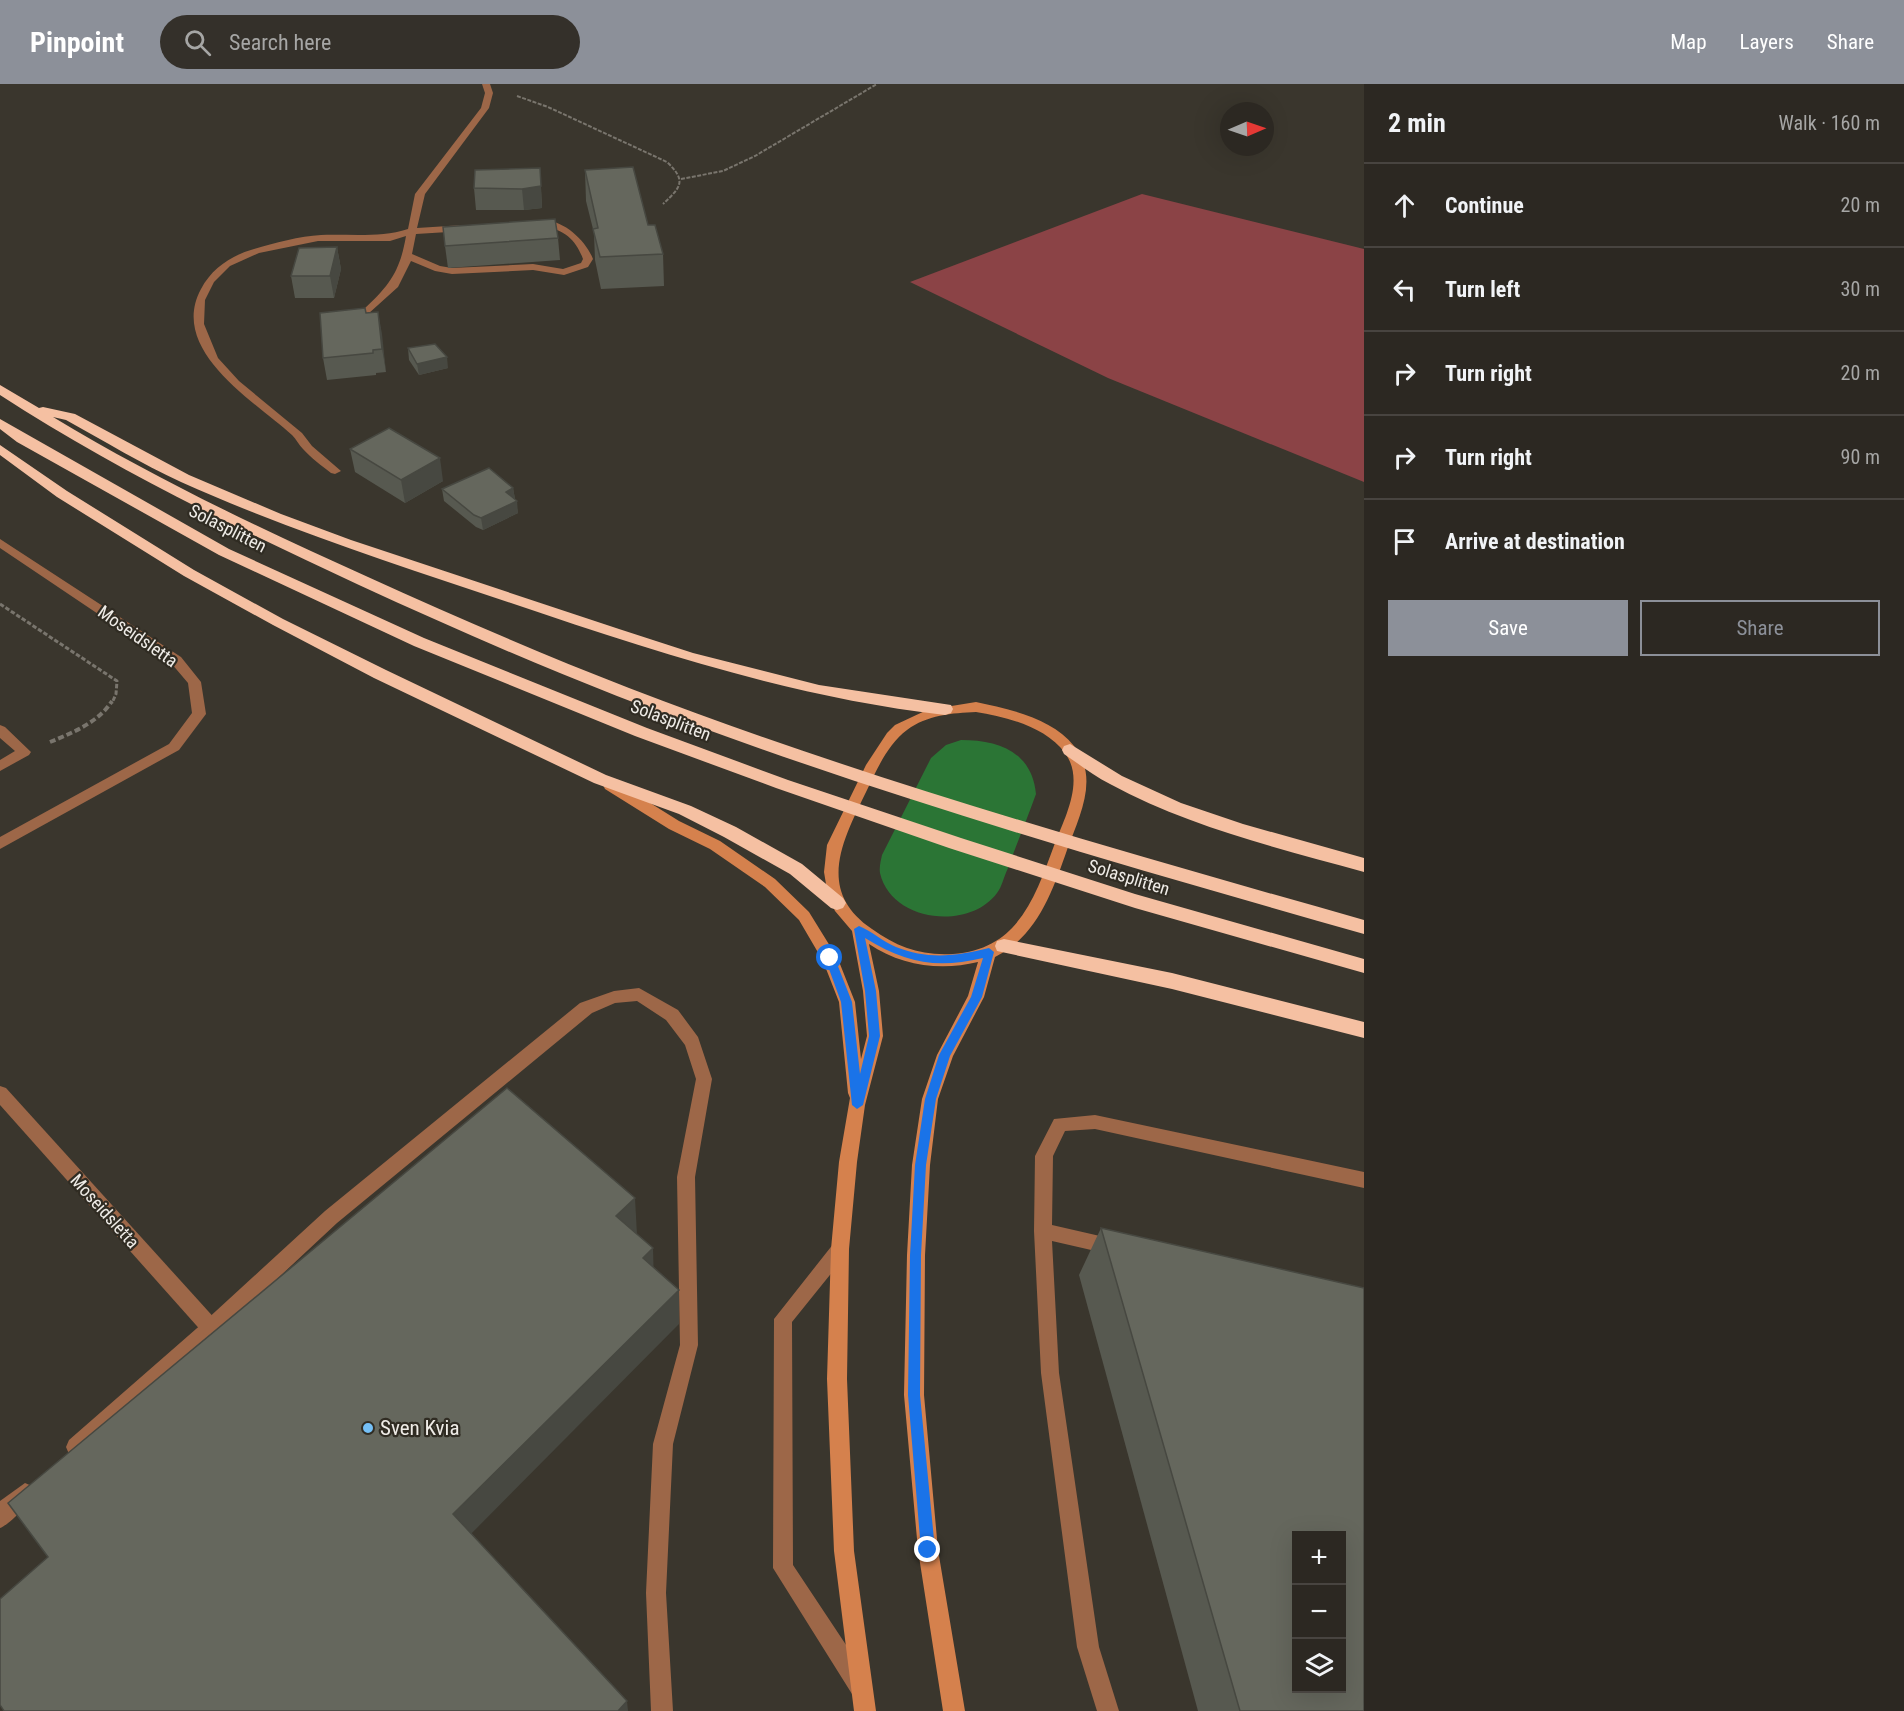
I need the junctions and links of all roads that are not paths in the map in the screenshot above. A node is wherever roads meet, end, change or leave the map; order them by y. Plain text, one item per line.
1 (487, 85) edge
2 (520, 225) edge
3 (477, 228) edge
4 (412, 231) junction
5 (408, 256) junction
6 (368, 311) edge
7 (0, 389) edge
8 (27, 407) junction
9 (0, 423) edge
10 (0, 449) edge
11 (335, 471) dead end
12 (0, 543) edge
13 (945, 709) junction
14 (0, 730) edge
15 (1070, 750) junction
16 (0, 766) edge
17 (600, 779) junction
18 (0, 844) edge
19 (1364, 865) edge
20 (837, 903) junction
21 (1364, 927) edge
22 (859, 929) junction
23 (997, 949) junction
24 (1364, 966) edge
25 (1364, 1030) edge
26 (0, 1093) edge
27 (857, 1105) junction
28 (1364, 1180) edge
29 (1043, 1231) junction
30 (840, 1249) junction
31 (1134, 1252) edge
32 (211, 1328) junction
33 (59, 1463) edge
34 (41, 1479) edge
35 (0, 1518) edge
36 (861, 1688) junction
37 (662, 1711) edge
38 (865, 1711) edge
39 (954, 1711) edge
40 (1108, 1711) edge

1 - 4 street
2 - 5 street
3 - 4 street
4 - 5 street
4 - 11 street
5 - 6 street
7 - 8 highway, Solasplitten
8 - 13 highway
8 - 21 highway, Solasplitten
9 - 24 highway, Solasplitten
10 - 17 highway
12 - 18 street, Moseidsletta
13 - 15 street
13 - 20 street
14 - 16 street
15 - 19 highway
15 - 23 street
17 - 20 highway
17 - 27 street
20 - 22 street
22 - 23 street
22 - 27 street
23 - 25 highway
23 - 39 street
26 - 32 street, Moseidsletta
27 - 30 street
28 - 29 street
29 - 31 street
29 - 40 street
30 - 36 street
30 - 36 street
32 - 33 street
32 - 37 street
34 - 35 street
36 - 38 street

